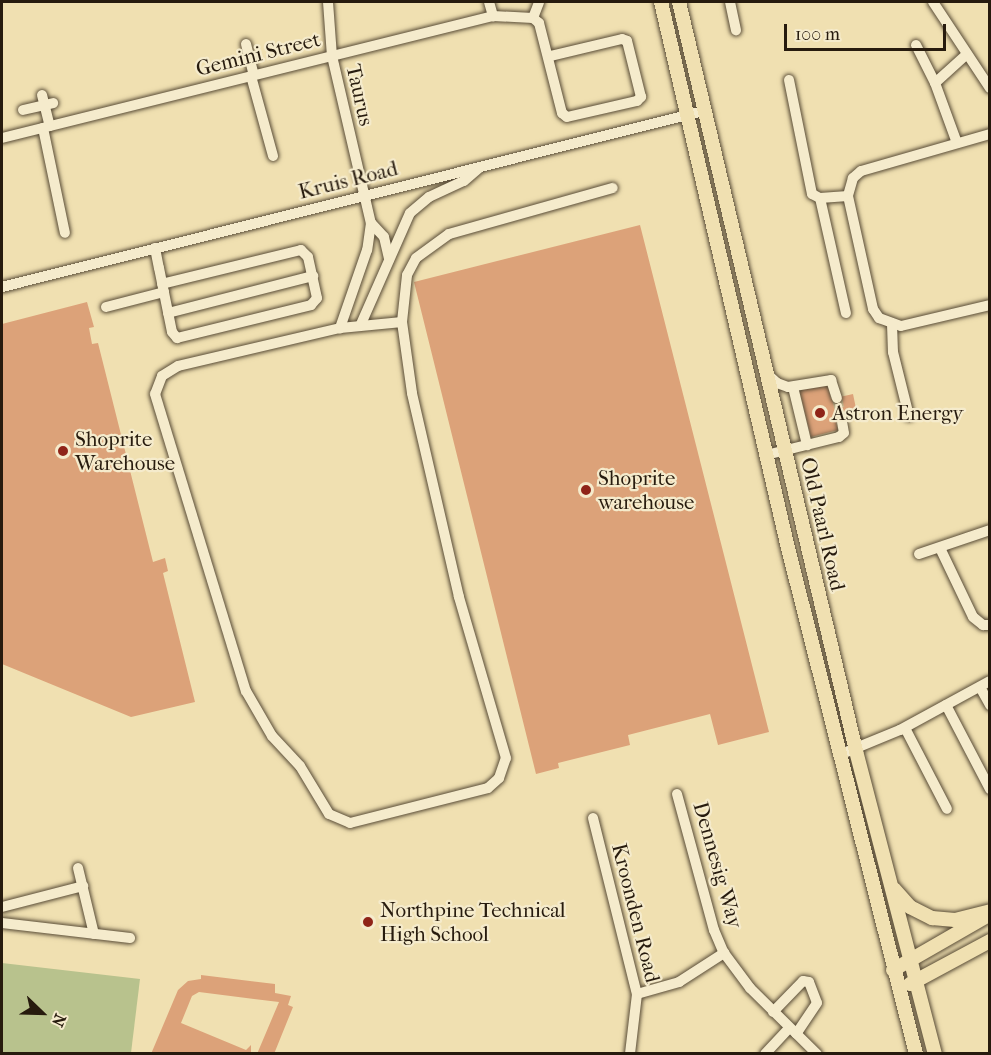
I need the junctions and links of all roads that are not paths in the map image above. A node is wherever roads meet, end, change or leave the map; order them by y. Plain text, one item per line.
1 (328, 2) edge
2 (489, 2) edge
3 (539, 2) edge
4 (661, 2) edge
5 (679, 2) edge
6 (730, 2) edge
7 (933, 2) edge
8 (493, 16) junction
9 (529, 18) junction
10 (736, 30) dead end
11 (246, 44) dead end
12 (916, 45) dead end
13 (967, 54) junction
14 (332, 56) junction
15 (550, 56) junction
16 (253, 75) junction
17 (789, 80) dead end
18 (935, 83) junction
19 (990, 88) edge
20 (22, 110) dead end
21 (704, 111) junction
22 (687, 115) junction
23 (46, 127) junction
24 (990, 134) edge
25 (2, 138) edge
26 (957, 143) junction
27 (273, 156) dead end
28 (481, 166) junction
29 (614, 188) dead end
30 (364, 196) junction
31 (848, 196) junction
32 (819, 198) junction
33 (371, 223) junction
34 (65, 233) dead end
35 (155, 248) junction
36 (389, 259) junction
37 (313, 276) junction
38 (2, 287) edge
39 (163, 288) junction
40 (990, 305) edge
41 (106, 307) dead end
42 (168, 313) junction
43 (846, 313) dead end
44 (402, 322) junction
45 (361, 324) junction
46 (892, 324) junction
47 (340, 328) junction
48 (765, 372) junction
49 (793, 387) junction
50 (837, 398) tunnel mouth
51 (909, 416) dead end
52 (842, 422) dead end
53 (807, 445) junction
54 (784, 450) junction
55 (766, 455) junction
56 (990, 531) edge
57 (940, 548) junction
58 (920, 554) dead end
59 (990, 625) edge
60 (985, 684) edge
61 (946, 705) junction
62 (990, 705) edge
63 (905, 728) junction
64 (856, 750) junction
65 (839, 755) junction
66 (990, 789) edge
67 (677, 794) dead end
68 (947, 809) dead end
69 (593, 818) dead end
70 (78, 868) dead end
71 (891, 885) junction
72 (82, 886) junction
73 (2, 907) edge
74 (990, 913) edge
75 (2, 923) edge
76 (94, 934) junction
77 (130, 938) dead end
78 (990, 941) edge
79 (724, 953) junction
80 (912, 961) junction
81 (893, 970) junction
82 (917, 982) junction
83 (898, 989) junction
84 (637, 994) junction
85 (773, 1012) junction
86 (792, 1031) junction
87 (630, 1053) edge
88 (765, 1053) edge
89 (817, 1053) edge
90 (915, 1053) edge
91 (935, 1053) edge

1 - 14 street, Taurus
2 - 8 street
3 - 9 street
4 - 22 main road, Old Paarl Road
5 - 21 main road, Old Paarl Road
6 - 10 street
7 - 13 street
8 - 9 street, Gemini Street
8 - 14 street, Gemini Street
9 - 15 street
11 - 16 street
12 - 18 street
13 - 18 street
13 - 19 street
14 - 16 street, Gemini Street
14 - 30 street, Taurus
15 - 15 street
16 - 23 street, Gemini Street
16 - 27 street
17 - 32 street
18 - 26 street
20 - 23 street
21 - 22 street, Kruis Road
21 - 48 main road, Old Paarl Road
22 - 28 street, Kruis Road
22 - 55 main road, Old Paarl Road
23 - 25 street, Gemini Street
23 - 34 street
24 - 26 street
26 - 31 street
28 - 30 street, Kruis Road
28 - 36 street
29 - 44 street
30 - 33 street, Taurus
30 - 35 street, Kruis Road
31 - 32 street
31 - 46 street
32 - 43 street
33 - 36 street
33 - 47 street
35 - 38 street, Kruis Road
35 - 39 street
36 - 45 street
37 - 39 street
37 - 42 street
37 - 42 street
39 - 41 street
39 - 42 street
40 - 46 street
44 - 45 street
44 - 47 street
45 - 47 street
46 - 51 street
48 - 49 street
48 - 54 main road, Old Paarl Road
49 - 50 street
49 - 53 street
52 - 53 street
53 - 54 street
54 - 55 street
54 - 64 main road, Old Paarl Road
55 - 65 main road, Old Paarl Road
56 - 57 street
57 - 58 street
57 - 59 street
60 - 61 street
60 - 62 street
61 - 63 street
61 - 66 street
63 - 64 street
63 - 68 street
64 - 65 street
64 - 71 main road, Old Paarl Road
65 - 81 main road, Old Paarl Road
67 - 79 street, Dennesig Way
69 - 84 street, Kroonden Road
70 - 72 street
71 - 74 main road
71 - 80 main road, Old Paarl Road
72 - 73 street
72 - 76 street
74 - 80 main road
75 - 76 street
76 - 77 street
78 - 82 main road
79 - 84 street
79 - 85 street, Dennesig Way
80 - 81 main road
80 - 82 main road, Old Paarl Road
81 - 83 main road, Old Paarl Road
82 - 83 main road
82 - 91 main road, Old Paarl Road
83 - 90 main road, Old Paarl Road
84 - 87 street, Kroonden Road
85 - 86 street, Dennesig Way
85 - 86 street
86 - 88 street
86 - 89 street, Dennesig Way

